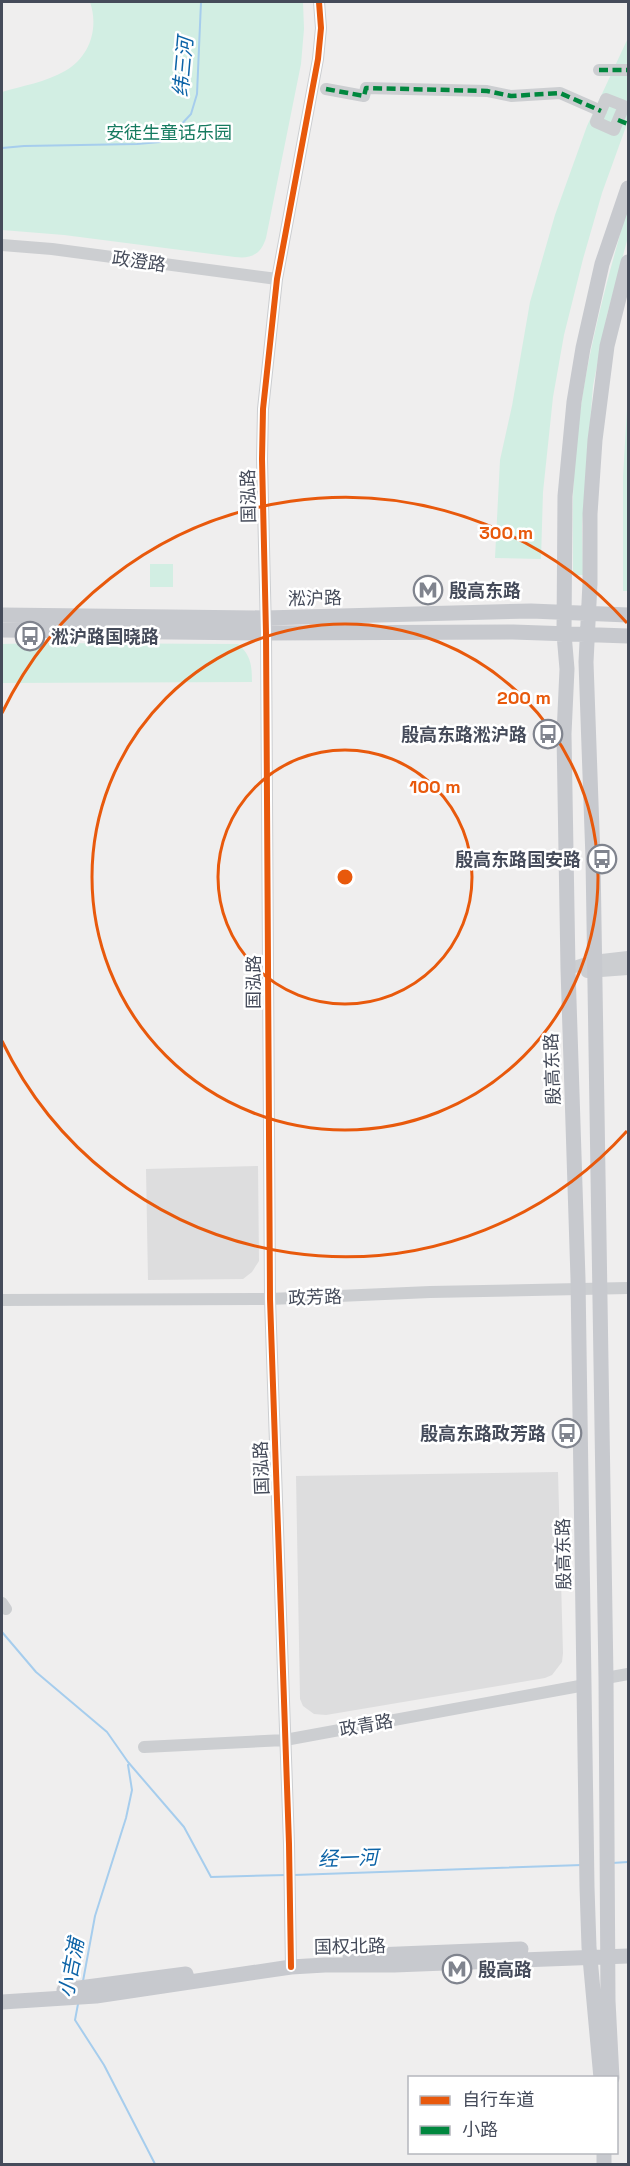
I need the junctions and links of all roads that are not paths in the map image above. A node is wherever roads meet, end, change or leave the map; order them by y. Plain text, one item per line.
1 (319, 2) edge
2 (599, 70) dead end
3 (628, 70) edge
4 (326, 89) dead end
5 (623, 122) edge
6 (628, 188) edge
7 (2, 245) edge
8 (628, 262) edge
9 (277, 279) junction
10 (564, 612) junction
11 (588, 614) junction
12 (2, 615) edge
13 (628, 615) edge
14 (266, 625) junction
15 (2, 630) edge
16 (564, 634) junction
17 (588, 634) junction
18 (628, 636) edge
19 (628, 957) edge
20 (593, 967) junction
21 (568, 969) junction
22 (628, 969) edge
23 (628, 1288) edge
24 (578, 1289) junction
25 (598, 1289) junction
26 (270, 1299) junction
27 (2, 1300) edge
28 (628, 1674) edge
29 (606, 1678) junction
30 (585, 1685) junction
31 (285, 1740) junction
32 (144, 1747) dead end
33 (628, 1946) edge
34 (589, 1952) junction
35 (609, 1952) junction
36 (628, 1956) edge
37 (291, 1963) junction
38 (2, 1993) edge
39 (65, 1994) junction
40 (2, 2002) edge
41 (601, 2076) edge
42 (612, 2076) edge

1 - 9 street, 国泓路
2 - 3 street
4 - 5 street
6 - 10 main road, 殷高东路
7 - 9 street, 政澄路
8 - 11 main road
9 - 14 street, 国泓路
10 - 11 main road, 淞沪路
10 - 14 main road, 淞沪路
10 - 16 main road, 殷高东路
11 - 13 main road, 淞沪路
11 - 17 main road
12 - 14 main road, 淞沪路
14 - 15 main road, 淞沪路
14 - 16 main road, 淞沪路
14 - 26 street, 国泓路
16 - 17 main road, 淞沪路
16 - 21 main road, 殷高东路
17 - 18 main road, 淞沪路
17 - 20 main road
19 - 20 street
20 - 21 street
20 - 22 street
20 - 25 main road
21 - 24 main road, 殷高东路
23 - 25 street, 政芳路
24 - 25 street, 政芳路
24 - 26 street, 政芳路
24 - 30 main road, 殷高东路
25 - 29 main road
26 - 27 street, 政芳路
26 - 31 street, 国泓路
28 - 29 street
29 - 35 main road
30 - 31 street, 政青路
30 - 34 main road, 殷高东路
31 - 32 street, 政青路
31 - 37 street, 国泓路
33 - 35 main road, 国权北路
34 - 35 main road, 国权北路
34 - 37 main road, 国权北路
34 - 41 main road
35 - 36 main road, 国权北路
35 - 42 main road
37 - 39 main road, 国权北路
38 - 39 main road, 国权北路
39 - 40 main road, 国权北路

